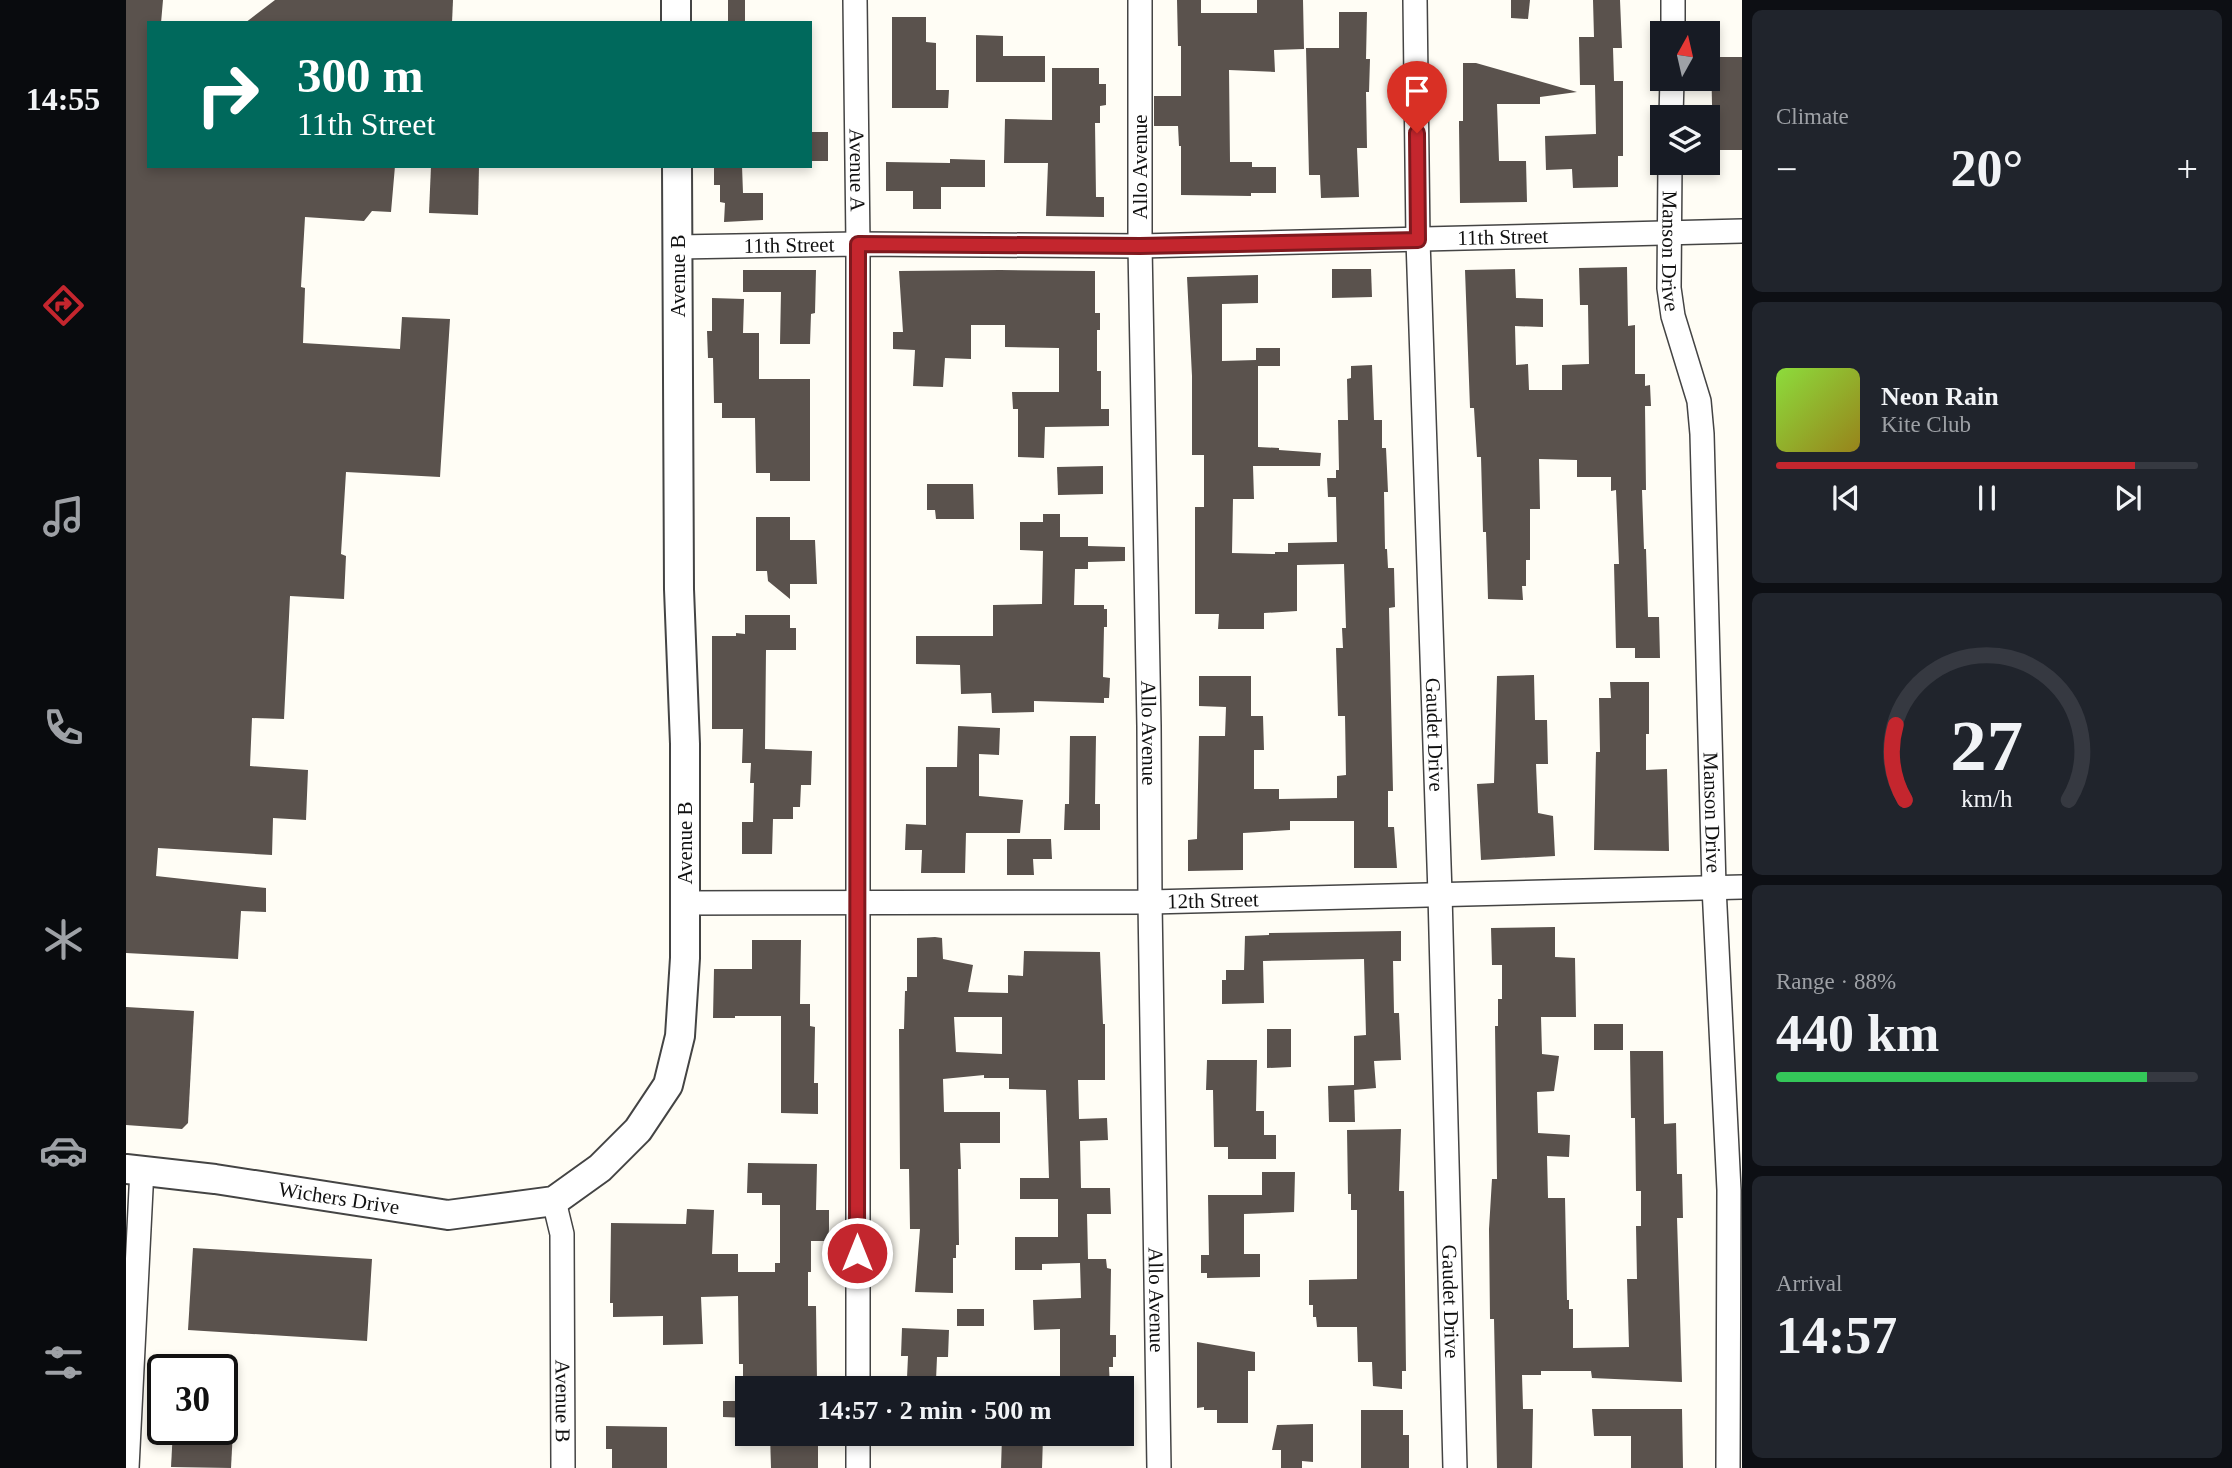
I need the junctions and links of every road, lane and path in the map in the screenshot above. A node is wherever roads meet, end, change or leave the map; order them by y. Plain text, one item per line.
1 (676, 0) edge
2 (855, 0) edge
3 (1140, 0) edge
4 (1415, 0) edge
5 (1673, 0) edge
6 (676, 21) edge
7 (1673, 21) edge
8 (677, 168) edge
9 (1670, 175) edge
10 (1742, 231) edge
11 (1668, 232) junction
12 (1418, 240) junction
13 (858, 244) junction
14 (1140, 246) junction
15 (677, 247) junction
16 (1714, 887) junction
17 (1742, 887) edge
18 (1440, 894) junction
19 (856, 902) junction
20 (1150, 902) junction
21 (685, 903) junction
22 (134, 1169) edge
23 (554, 1201) junction
24 (858, 1376) edge
25 (858, 1446) edge
26 (127, 1468) edge
27 (563, 1468) edge
28 (858, 1468) edge
29 (1158, 1468) edge
30 (1455, 1468) edge
31 (1728, 1468) edge

1 - 6 street
2 - 13 street, Avenue A
3 - 14 street, Allo Avenue
4 - 12 street, Gaudet Drive
5 - 7 street
8 - 15 street, Avenue B
9 - 11 street, Manson Drive
10 - 11 street, 11th Street
11 - 12 street, 11th Street
11 - 16 street, Manson Drive
12 - 14 street, 11th Street
12 - 18 street, Gaudet Drive
13 - 14 street, 11th Street
13 - 15 street, 11th Street
13 - 19 street, Avenue A
14 - 20 street, Allo Avenue
15 - 21 street, Avenue B
16 - 17 street, 12th Street
16 - 18 street, 12th Street
16 - 31 street, Manson Drive
18 - 20 street, 12th Street
18 - 30 street, Gaudet Drive
19 - 20 street, 12th Street
19 - 21 street, 12th Street
19 - 24 street, Avenue A
20 - 29 street, Allo Avenue
21 - 23 street, Avenue B
22 - 23 street, Wichers Drive
22 - 26 street
23 - 27 street, Avenue B
25 - 28 street

